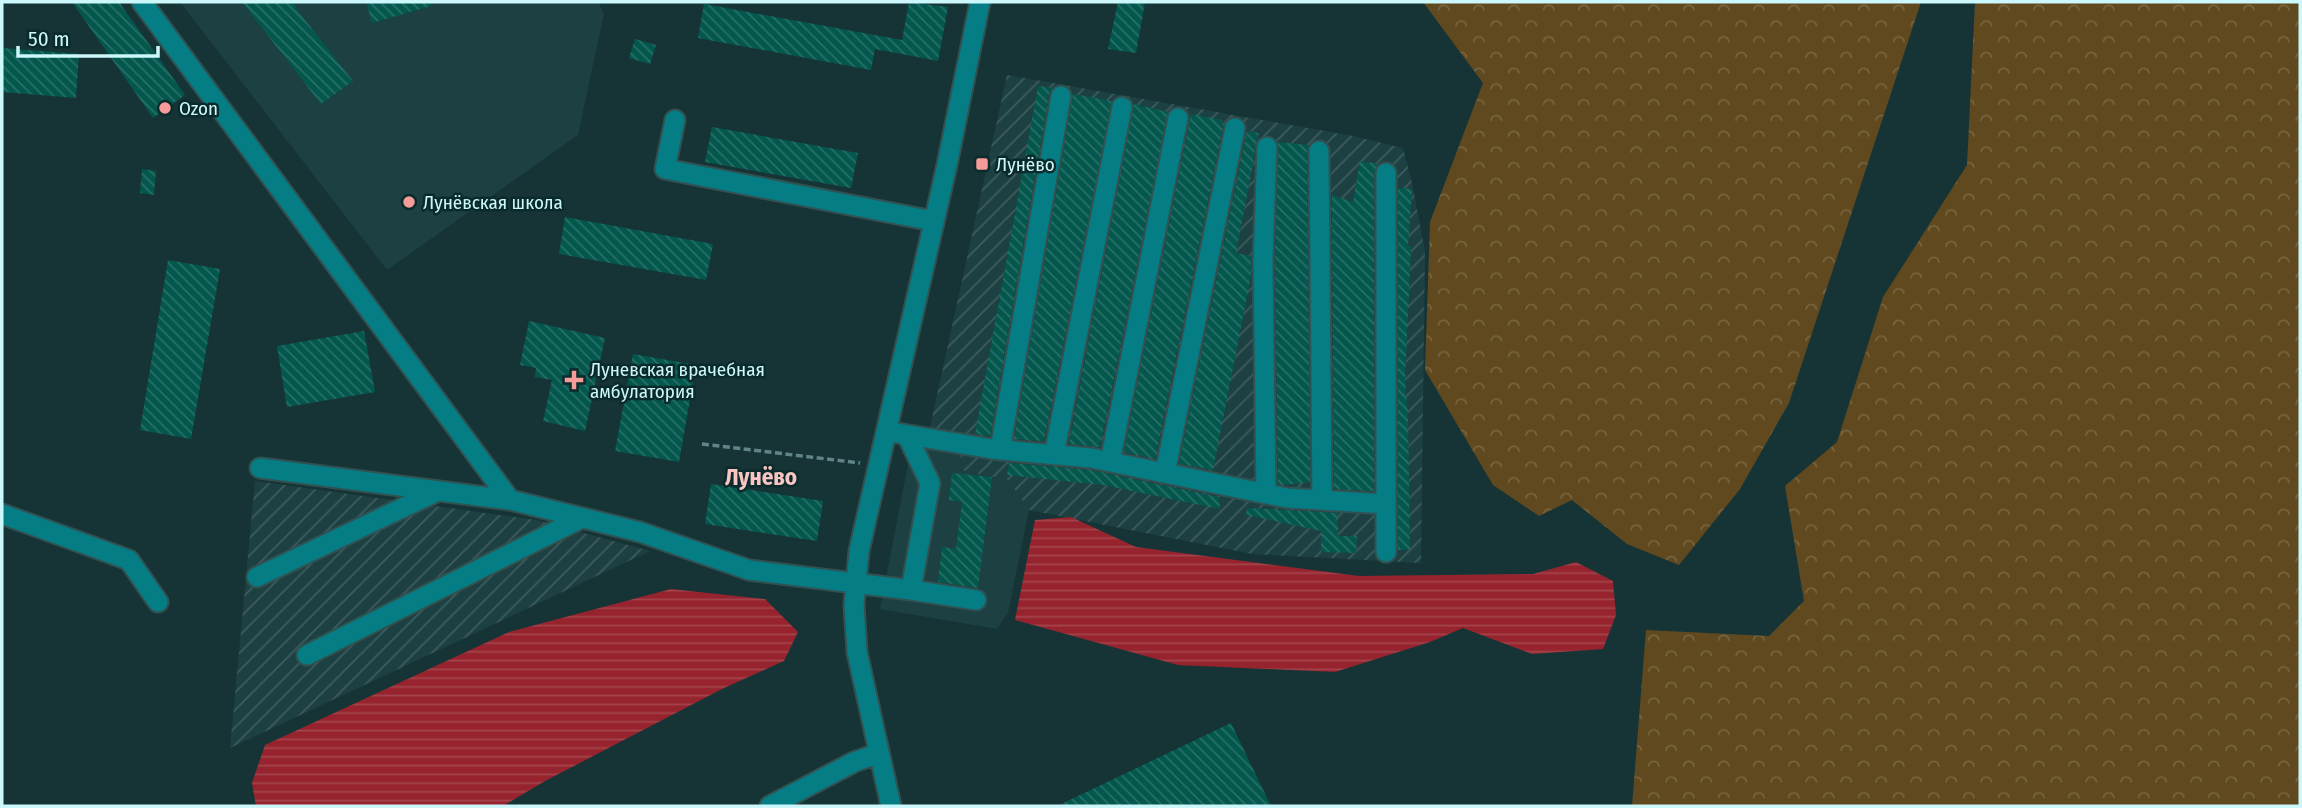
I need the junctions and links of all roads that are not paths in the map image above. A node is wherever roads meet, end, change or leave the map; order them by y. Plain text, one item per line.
1 (142, 2) edge
2 (980, 2) edge
3 (1061, 96) dead end
4 (1122, 107) dead end
5 (1178, 118) dead end
6 (675, 120) dead end
7 (1234, 128) dead end
8 (1267, 148) dead end
9 (1319, 151) dead end
10 (1386, 173) dead end
11 (933, 221) junction
12 (886, 431) junction
13 (907, 435) junction
14 (1000, 450) junction
15 (1054, 455) junction
16 (1110, 462) junction
17 (260, 468) dead end
18 (1165, 473) junction
19 (439, 491) junction
20 (1266, 494) junction
21 (510, 500) junction
22 (1322, 500) junction
23 (1386, 504) junction
24 (2, 514) edge
25 (582, 518) junction
26 (1386, 552) dead end
27 (257, 577) dead end
28 (856, 582) junction
29 (911, 590) junction
30 (976, 600) dead end
31 (158, 601) dead end
32 (307, 655) dead end
33 (879, 753) junction
34 (770, 806) edge
35 (891, 806) edge

1 - 21 street
2 - 11 street
3 - 14 street
4 - 15 street
5 - 16 street
6 - 11 street
7 - 18 street
8 - 20 street
9 - 22 street
10 - 23 street
11 - 12 street
12 - 13 street
12 - 28 street
13 - 14 street
13 - 29 street
14 - 15 street
15 - 16 street
16 - 18 street
17 - 19 street
18 - 20 street
19 - 21 street
19 - 27 street
20 - 22 street
21 - 25 street
22 - 23 street
23 - 26 street
24 - 31 street
25 - 28 street
25 - 32 street
28 - 29 street
28 - 33 street
29 - 30 street
33 - 34 street
33 - 35 street

